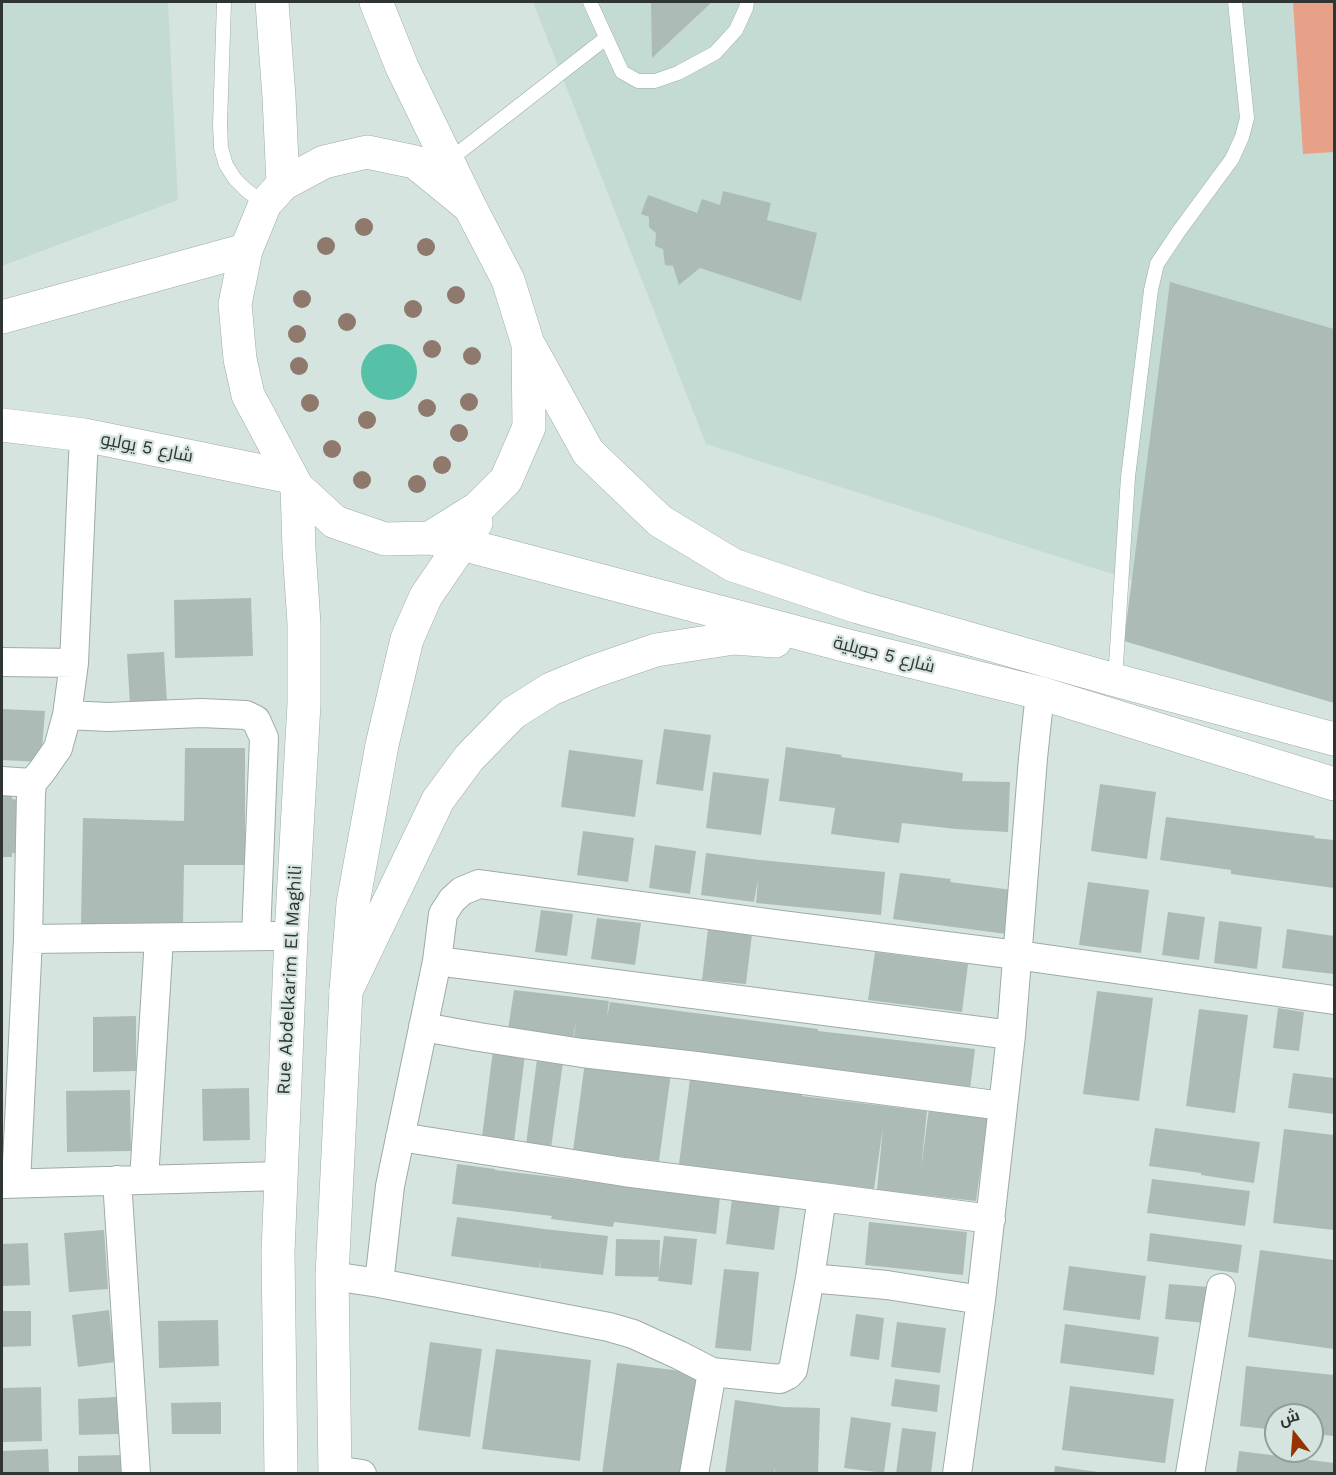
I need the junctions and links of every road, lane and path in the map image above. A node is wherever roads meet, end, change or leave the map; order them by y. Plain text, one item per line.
1 (224, 2) edge
2 (272, 2) edge
3 (376, 2) edge
4 (590, 2) edge
5 (747, 2) edge
6 (1235, 2) edge
7 (606, 38) junction
8 (448, 162) junction
9 (274, 194) junction
10 (470, 207) junction
11 (246, 250) junction
12 (2, 317) edge
13 (528, 344) junction
14 (2, 425) edge
15 (84, 435) junction
16 (294, 482) junction
17 (446, 541) junction
18 (848, 646) junction
19 (2, 662) edge
20 (74, 663) junction
21 (1115, 680) junction
22 (1040, 693) junction
23 (67, 715) junction
24 (1335, 739) edge
25 (2, 781) edge
26 (32, 783) junction
27 (1335, 784) edge
28 (256, 936) junction
29 (291, 936) junction
30 (159, 938) junction
31 (28, 939) junction
32 (1017, 955) junction
33 (437, 961) junction
34 (346, 992) junction
35 (1335, 1000) edge
36 (13, 1003) edge
37 (423, 1027) junction
38 (1011, 1035) junction
39 (1003, 1106) junction
40 (400, 1137) junction
41 (280, 1176) junction
42 (130, 1180) junction
43 (9, 1184) edge
44 (822, 1197) junction
45 (991, 1219) junction
46 (332, 1276) junction
47 (810, 1278) junction
48 (379, 1284) junction
49 (1221, 1287) dead end
50 (981, 1300) junction
51 (712, 1372) junction
52 (344, 1472) edge
53 (136, 1473) edge
54 (281, 1473) edge
55 (694, 1473) edge
56 (957, 1473) edge
57 (1190, 1473) edge

1 - 9 lane
2 - 9 main road
3 - 8 main road
4 - 7 lane
5 - 7 lane
6 - 21 lane
7 - 8 lane
8 - 10 main road
9 - 10 main road
9 - 11 main road
10 - 13 main road
11 - 12 main road
11 - 16 main road
13 - 17 main road
13 - 21 main road, شارع 5 جويلية
14 - 15 main road, شارع 5 يوليو
15 - 16 main road, شارع 5 يوليو
15 - 20 street
16 - 17 main road
16 - 29 main road, Rue Abdelkarim El Maghili
17 - 18 main road, شارع 5 جويلية
17 - 34 main road
18 - 22 main road, شارع 5 جويلية
18 - 34 main road
19 - 20 street
20 - 23 street
21 - 24 main road, شارع 5 جويلية
22 - 27 main road, شارع 5 جويلية
22 - 32 street
23 - 26 street
23 - 28 street
25 - 26 street
26 - 31 street
28 - 29 street
28 - 30 street
29 - 41 main road, Rue Abdelkarim El Maghili
30 - 31 street
30 - 42 street
31 - 36 street
32 - 33 street
32 - 35 street
32 - 38 street
33 - 37 street
33 - 38 street
34 - 46 main road
36 - 43 street
37 - 39 street
37 - 40 street
38 - 39 street
39 - 45 street
40 - 44 street
40 - 48 street
41 - 42 street
41 - 54 main road, Rue Abdelkarim El Maghili
42 - 43 street
42 - 53 street
44 - 45 street
44 - 47 street
45 - 50 street
46 - 48 street
46 - 52 main road
47 - 50 street
47 - 51 street
48 - 51 street
49 - 57 street
50 - 56 street
51 - 55 street

